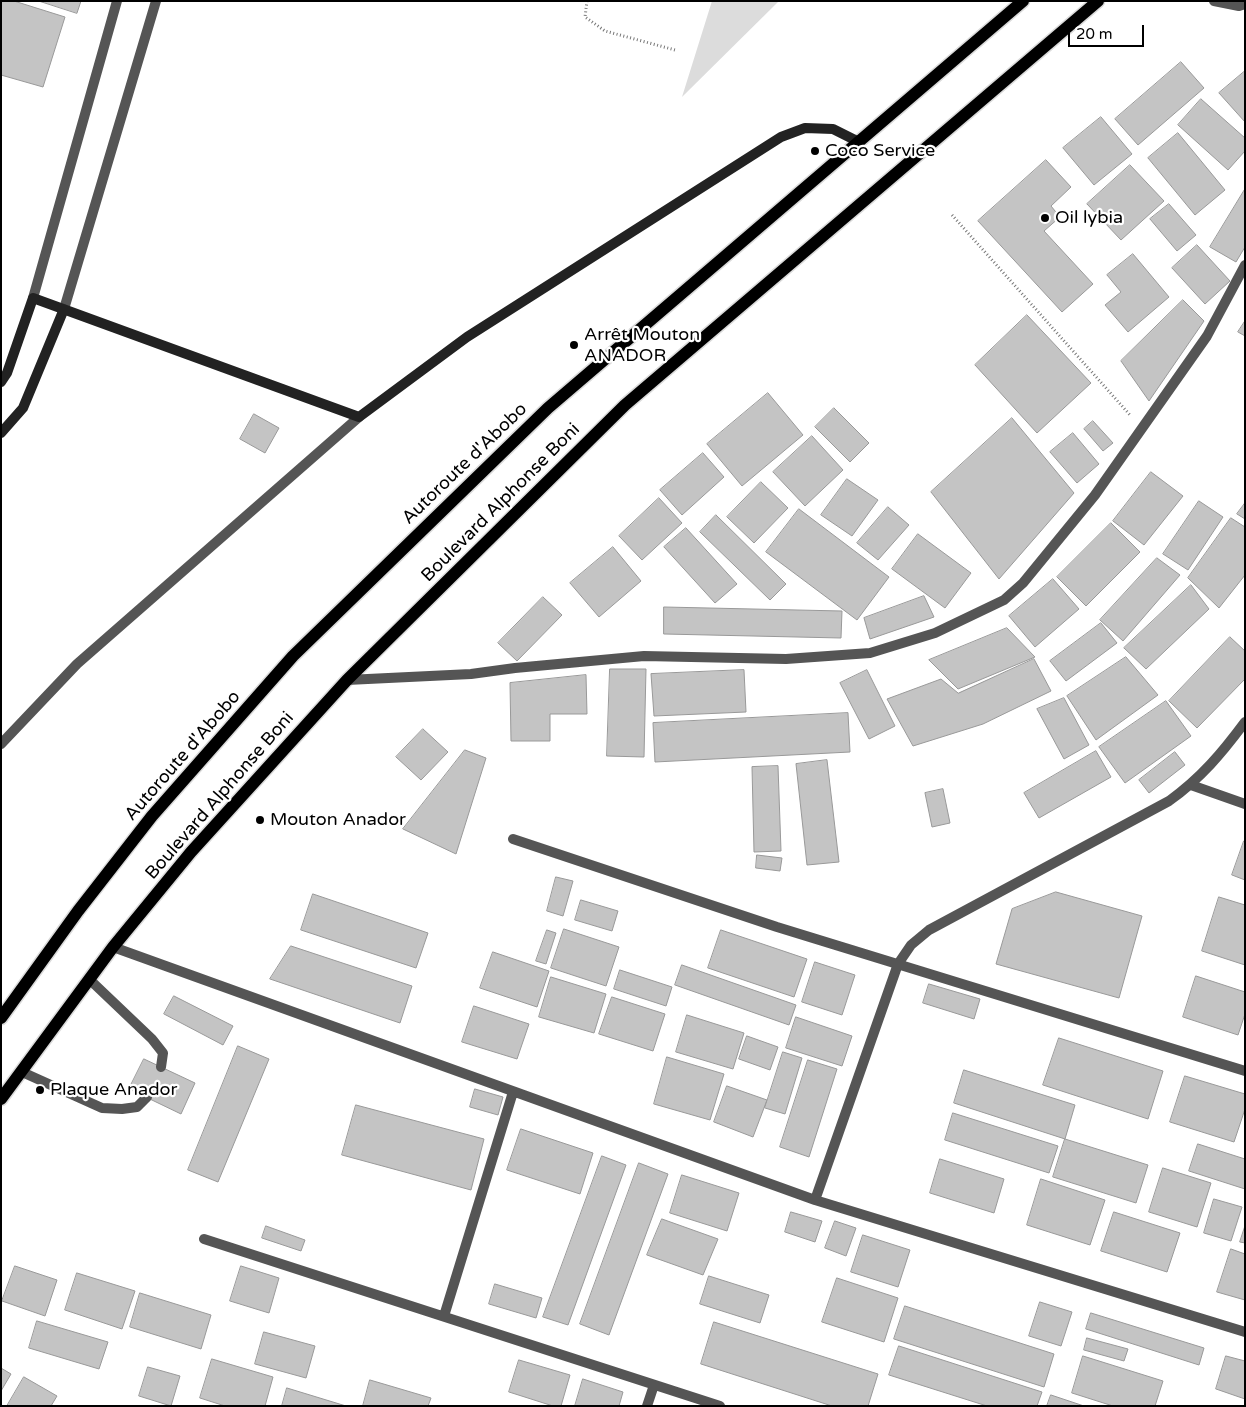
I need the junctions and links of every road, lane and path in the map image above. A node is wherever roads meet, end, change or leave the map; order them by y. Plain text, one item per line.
1 (117, 1) edge
2 (156, 1) edge
3 (586, 1) edge
4 (1022, 1) edge
5 (1098, 1) edge
6 (1214, 1) edge
7 (1245, 4) edge
8 (675, 50) dead end
9 (860, 142) junction
10 (952, 215) dead end
11 (1245, 265) edge
12 (33, 298) junction
13 (64, 309) junction
14 (1, 382) edge
15 (360, 417) junction
16 (1142, 428) junction
17 (1, 433) edge
18 (347, 680) junction
19 (1245, 722) edge
20 (1, 744) edge
21 (1191, 785) junction
22 (1245, 804) edge
23 (514, 839) dead end
24 (113, 947) junction
25 (898, 964) junction
26 (89, 979) junction
27 (1, 1018) edge
28 (162, 1067) dead end
29 (1245, 1071) edge
30 (22, 1072) junction
31 (513, 1092) junction
32 (146, 1097) dead end
33 (1, 1099) edge
34 (815, 1200) junction
35 (204, 1239) dead end
36 (444, 1316) junction
37 (1245, 1332) edge
38 (654, 1385) junction
39 (647, 1406) edge
40 (720, 1406) edge

1 - 12 street
2 - 13 street
3 - 8 path
4 - 9 main road, Autoroute d'Abobo
5 - 18 main road, Boulevard Alphonse Boni
6 - 7 street
9 - 15 main road
9 - 27 main road, Autoroute d'Abobo
10 - 16 path
11 - 16 street
12 - 13 main road
12 - 14 main road
13 - 15 main road
13 - 17 main road
15 - 20 street
16 - 18 street
18 - 24 main road, Boulevard Alphonse Boni
19 - 21 street
21 - 22 street
21 - 25 street
23 - 25 street
24 - 26 main road, Boulevard Alphonse Boni
24 - 31 street
25 - 29 street
25 - 34 street
26 - 28 street
26 - 30 main road, Boulevard Alphonse Boni
30 - 32 street
30 - 33 main road, Boulevard Alphonse Boni
31 - 34 street
31 - 36 street
34 - 37 street
35 - 36 street
36 - 38 street
38 - 39 street
38 - 40 street

